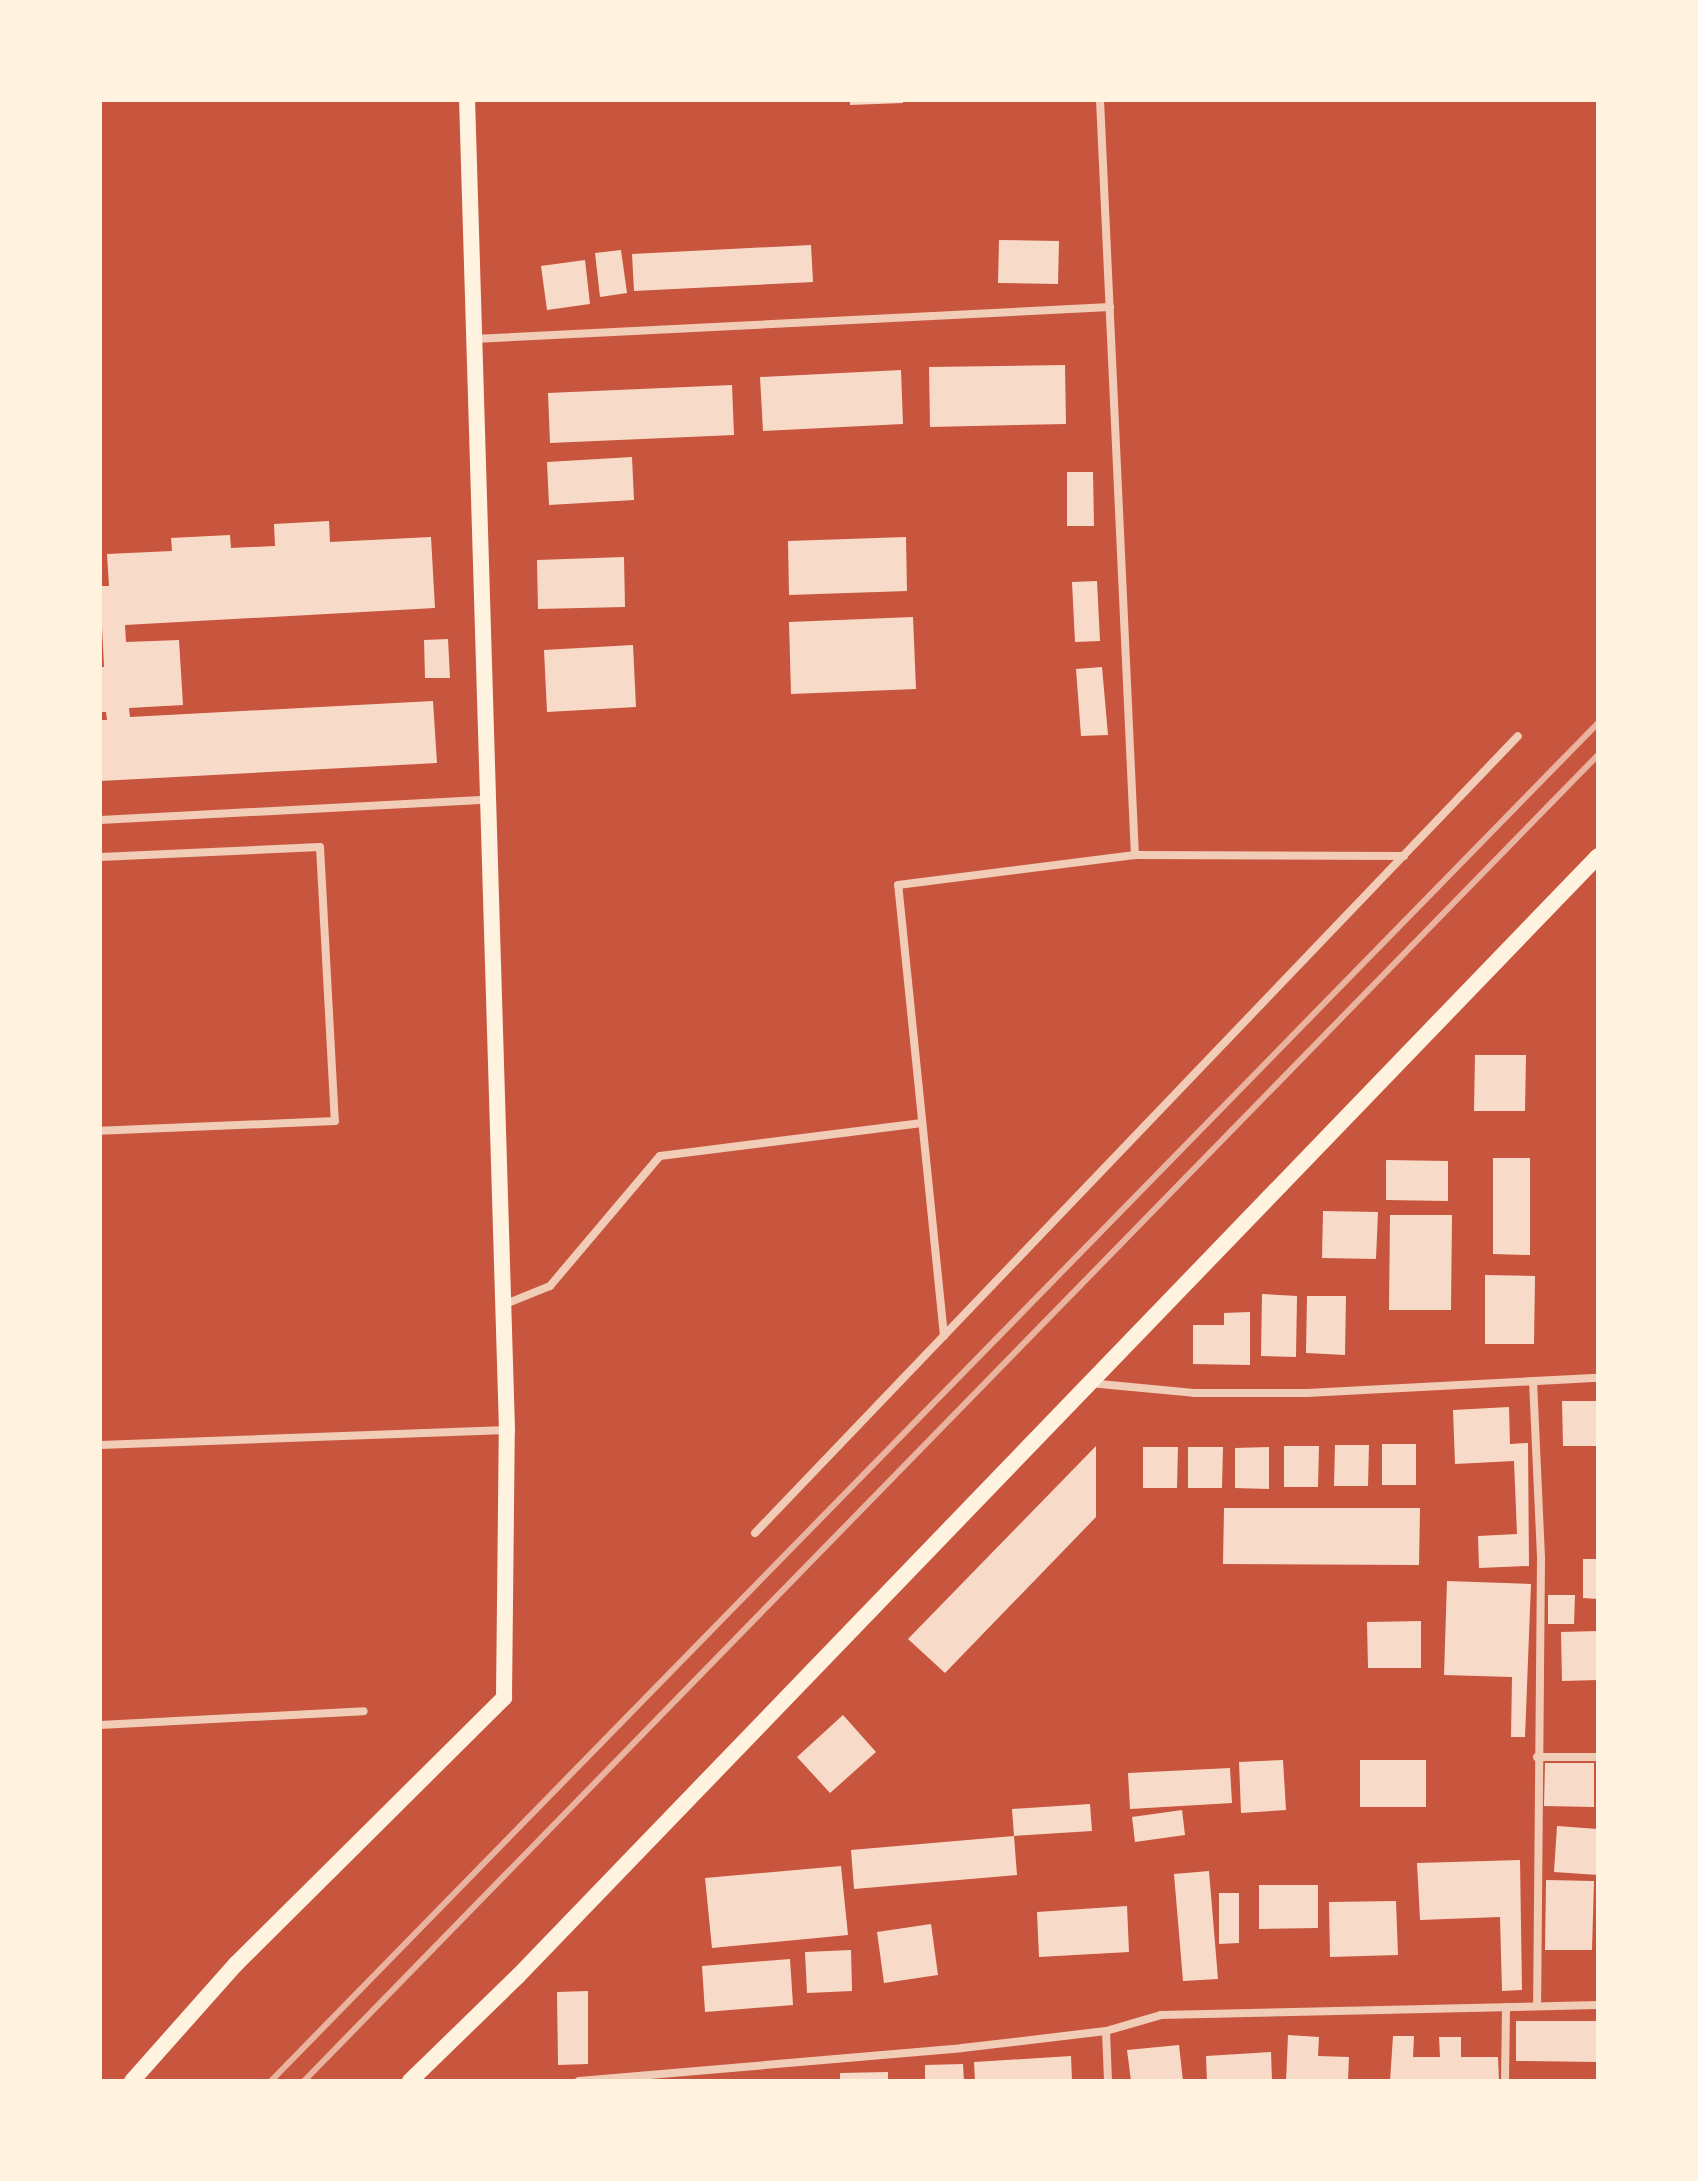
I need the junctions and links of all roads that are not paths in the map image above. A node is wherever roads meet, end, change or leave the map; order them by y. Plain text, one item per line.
1 (467, 100) edge
2 (1100, 100) edge
3 (1110, 307) junction
4 (473, 339) junction
5 (1518, 736) dead end
6 (485, 800) junction
7 (100, 820) edge
8 (1135, 855) junction
9 (1404, 856) junction
10 (1598, 856) edge
11 (100, 857) edge
12 (922, 1123) junction
13 (100, 1131) edge
14 (502, 1305) junction
15 (944, 1336) junction
16 (1598, 1378) edge
17 (1533, 1381) junction
18 (1088, 1383) junction
19 (507, 1430) junction
20 (100, 1445) edge
21 (755, 1533) dead end
22 (364, 1711) dead end
23 (100, 1725) edge
24 (1537, 1757) junction
25 (1598, 1757) edge
26 (1598, 2005) edge
27 (1537, 2006) junction
28 (1506, 2007) junction
29 (1106, 2031) junction
30 (132, 2081) edge
31 (410, 2081) edge
32 (579, 2081) edge
33 (1108, 2081) edge
34 (1505, 2081) edge

1 - 4 main road
2 - 3 street
3 - 4 street
3 - 8 street
4 - 6 main road
5 - 9 street
6 - 7 street
6 - 14 main road
8 - 9 street
8 - 12 street
9 - 15 street
10 - 18 main road
11 - 13 street
12 - 14 street
12 - 15 street
14 - 19 main road
15 - 21 street
16 - 17 street
17 - 18 street
17 - 24 street
18 - 31 main road
19 - 20 street
19 - 30 main road
22 - 23 street
24 - 25 street
24 - 27 street
26 - 27 street
27 - 28 street
28 - 29 street
28 - 34 street
29 - 32 street
29 - 33 street

